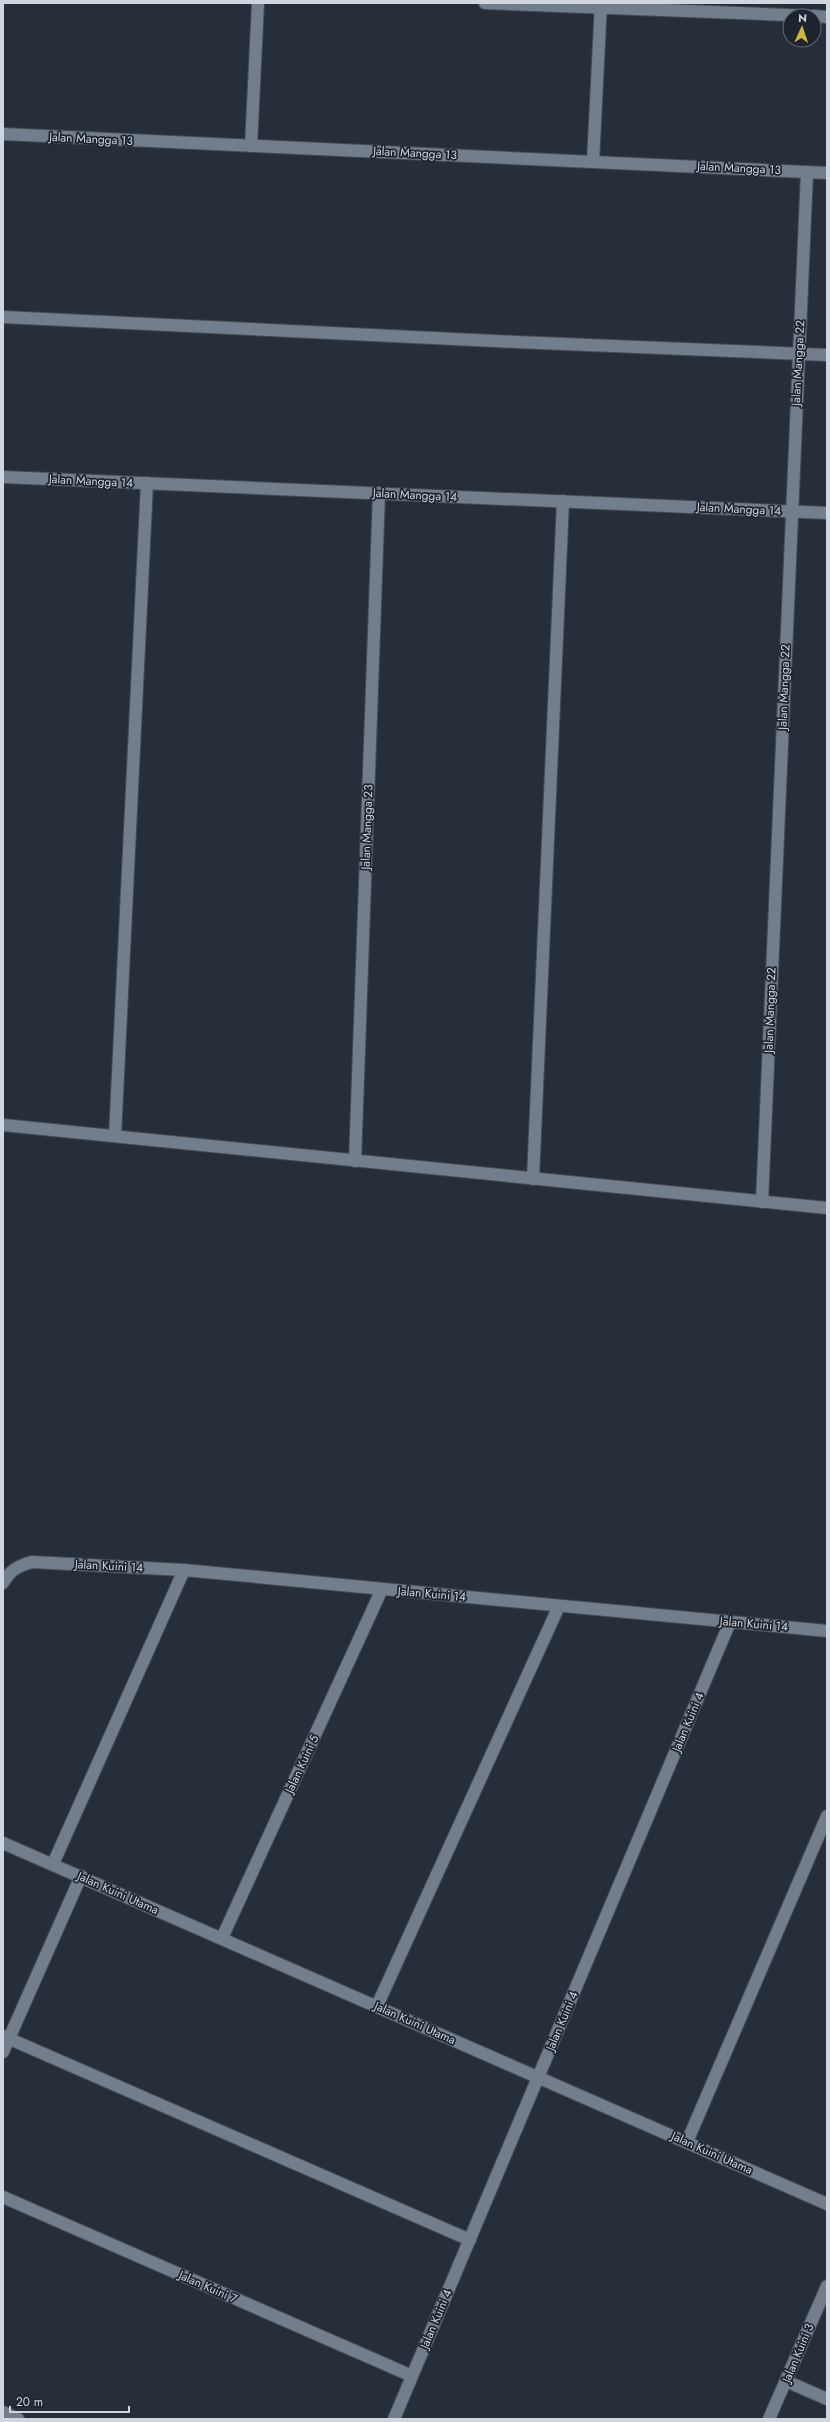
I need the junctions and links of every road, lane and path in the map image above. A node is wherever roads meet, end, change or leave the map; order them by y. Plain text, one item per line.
1 (258, 3) edge
2 (485, 3) edge
3 (601, 5) edge
4 (782, 14) edge
5 (3, 134) edge
6 (252, 146) junction
7 (593, 162) junction
8 (807, 172) junction
9 (827, 173) edge
10 (3, 317) edge
11 (799, 353) junction
12 (827, 355) edge
13 (3, 477) edge
14 (147, 483) junction
15 (380, 493) junction
16 (563, 501) junction
17 (792, 511) junction
18 (827, 513) edge
19 (3, 1125) edge
20 (115, 1136) junction
21 (355, 1161) junction
22 (533, 1178) junction
23 (762, 1202) junction
24 (827, 1208) edge
25 (184, 1570) junction
26 (3, 1584) edge
27 (382, 1589) junction
28 (559, 1606) junction
29 (730, 1622) junction
30 (827, 1631) edge
31 (827, 1816) edge
32 (3, 1842) edge
33 (53, 1864) junction
34 (81, 1876) junction
35 (222, 1938) junction
36 (377, 2006) junction
37 (6, 2038) edge
38 (3, 2052) edge
39 (538, 2077) junction
40 (687, 2142) junction
41 (3, 2197) edge
42 (827, 2204) edge
43 (470, 2240) junction
44 (827, 2286) edge
45 (412, 2376) junction
46 (786, 2381) junction
47 (827, 2399) edge
48 (3, 2412) edge
49 (18, 2419) edge
50 (394, 2419) edge
51 (769, 2419) edge

1 - 6 street
2 - 3 street
3 - 4 street
3 - 7 street
5 - 6 street, Jalan Mangga 13
6 - 7 street, Jalan Mangga 13
7 - 8 street, Jalan Mangga 13
8 - 9 street, Jalan Mangga 13
8 - 11 street, Jalan Mangga 22
10 - 11 street
11 - 12 street
11 - 17 street, Jalan Mangga 22
13 - 14 street, Jalan Mangga 14
14 - 15 street, Jalan Mangga 14
14 - 20 street
15 - 16 street, Jalan Mangga 14
15 - 21 street, Jalan Mangga 23
16 - 17 street, Jalan Mangga 14
16 - 22 street
17 - 18 street, Jalan Mangga 14
17 - 23 street, Jalan Mangga 22
19 - 20 street
20 - 21 street
21 - 22 street
22 - 23 street
23 - 24 street
25 - 26 street, Jalan Kuini 14
25 - 27 street, Jalan Kuini 14
25 - 33 street
27 - 28 street, Jalan Kuini 14
27 - 35 street, Jalan Kuini 5
28 - 29 street, Jalan Kuini 14
28 - 36 street
29 - 30 street, Jalan Kuini 14
29 - 39 street, Jalan Kuini 4
31 - 40 street
32 - 33 street, Jalan Kuini Utama
33 - 34 street, Jalan Kuini Utama
34 - 35 street, Jalan Kuini Utama
34 - 37 street
35 - 36 street, Jalan Kuini Utama
36 - 39 street, Jalan Kuini Utama
37 - 38 street
37 - 43 street
39 - 40 street, Jalan Kuini Utama
39 - 43 street, Jalan Kuini 4
40 - 42 street, Jalan Kuini Utama
41 - 45 street, Jalan Kuini 7
43 - 45 street, Jalan Kuini 4
44 - 46 street, Jalan Kuini 3
45 - 50 street, Jalan Kuini 4
46 - 47 street
46 - 51 street, Jalan Kuini 3
48 - 49 street

